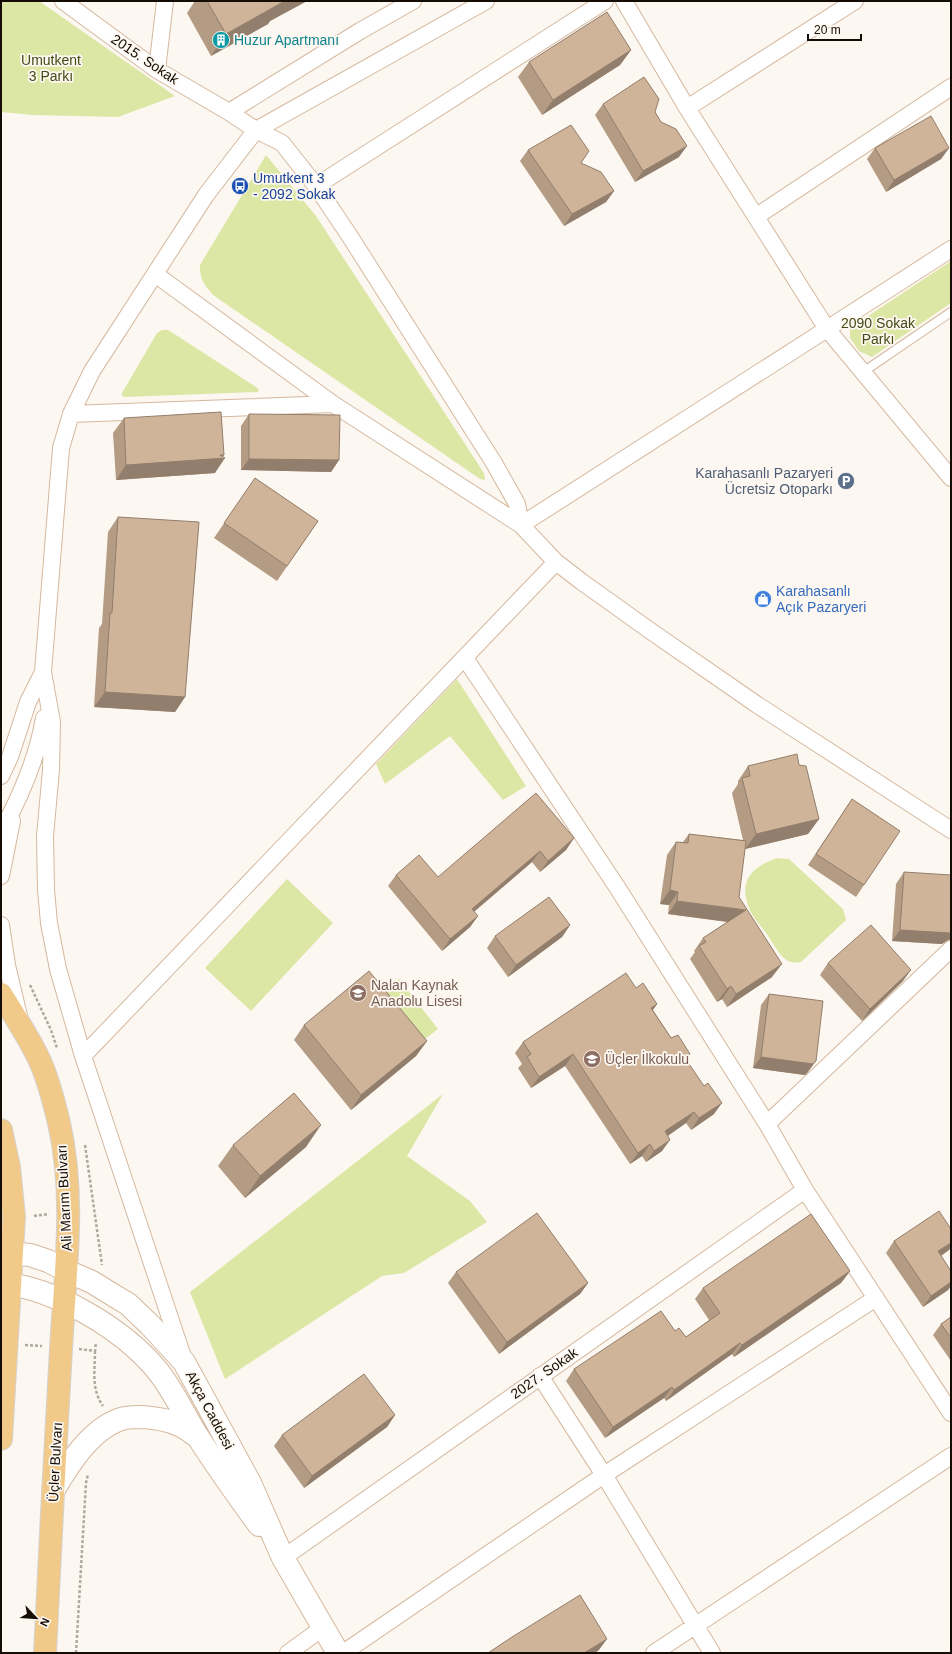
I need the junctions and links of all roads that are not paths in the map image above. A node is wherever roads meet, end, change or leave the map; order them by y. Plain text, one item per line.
1 (63, 1) edge
2 (164, 1) edge
3 (413, 1) edge
4 (486, 1) edge
5 (605, 1) edge
6 (624, 1) edge
7 (855, 1) edge
8 (157, 70) junction
9 (951, 87) edge
10 (687, 108) junction
11 (229, 112) junction
12 (256, 130) junction
13 (316, 186) junction
14 (757, 216) junction
15 (951, 249) edge
16 (155, 274) junction
17 (951, 312) edge
18 (827, 329) junction
19 (863, 372) junction
20 (333, 404) junction
21 (71, 414) junction
22 (950, 474) edge
23 (522, 525) junction
24 (556, 562) junction
25 (465, 658) junction
26 (43, 672) junction
27 (46, 694) junction
28 (1, 776) edge
29 (16, 803) junction
30 (951, 830) edge
31 (1, 832) edge
32 (1, 876) edge
33 (1, 925) edge
34 (951, 949) edge
35 (1, 994) edge
36 (23, 1029) junction
37 (83, 1056) junction
38 (766, 1124) junction
39 (1, 1130) edge
40 (805, 1190) junction
41 (7, 1252) edge
42 (67, 1271) junction
43 (6, 1284) edge
44 (876, 1298) junction
45 (65, 1303) junction
46 (184, 1362) junction
47 (540, 1376) junction
48 (951, 1414) edge
49 (198, 1437) junction
50 (1, 1439) edge
51 (951, 1456) edge
52 (604, 1476) junction
53 (53, 1491) junction
54 (283, 1558) junction
55 (695, 1626) junction
56 (324, 1627) junction
57 (45, 1653) edge
58 (288, 1653) edge
59 (338, 1653) edge
60 (343, 1653) edge
61 (654, 1653) edge
62 (712, 1653) edge

1 - 8 street, 2015. Sokak
2 - 8 street
3 - 11 street
4 - 12 street
5 - 13 street
6 - 10 street
7 - 10 street
8 - 11 street, 2015. Sokak
9 - 14 street
10 - 14 street
11 - 12 street, 2015. Sokak
12 - 13 street, 2015. Sokak
12 - 16 street
13 - 23 street, 2015. Sokak
14 - 18 street
15 - 18 street
16 - 20 street
16 - 21 street
17 - 19 lane
18 - 19 street
18 - 23 street
19 - 22 street
20 - 21 street
20 - 23 street
21 - 26 street
23 - 24 street
24 - 25 street
24 - 30 street
25 - 37 street
25 - 38 street
26 - 27 street
26 - 28 street
27 - 29 street
27 - 37 street
29 - 31 street
29 - 32 street
33 - 36 street
34 - 38 street
35 - 36 main road, Ali Marım Bulvarı
36 - 42 main road, Ali Marım Bulvarı
37 - 46 street
38 - 40 street
39 - 41 main road
40 - 44 street
40 - 47 street, 2027. Sokak
41 - 42 street, Akça Caddesi
41 - 43 main road
42 - 45 main road, Üçler Bulvarı
42 - 46 street, Akça Caddesi
43 - 45 street
43 - 50 main road
44 - 48 street
44 - 52 street
45 - 49 street
45 - 53 main road, Üçler Bulvarı
46 - 54 street, Akça Caddesi
47 - 52 street
47 - 54 street, 2027. Sokak
49 - 53 street
49 - 54 street
51 - 55 street
52 - 55 street
52 - 60 street
53 - 57 main road, Üçler Bulvarı
54 - 56 street, Akça Caddesi
55 - 61 street
55 - 62 street
56 - 58 street
56 - 59 street, Akça Caddesi

